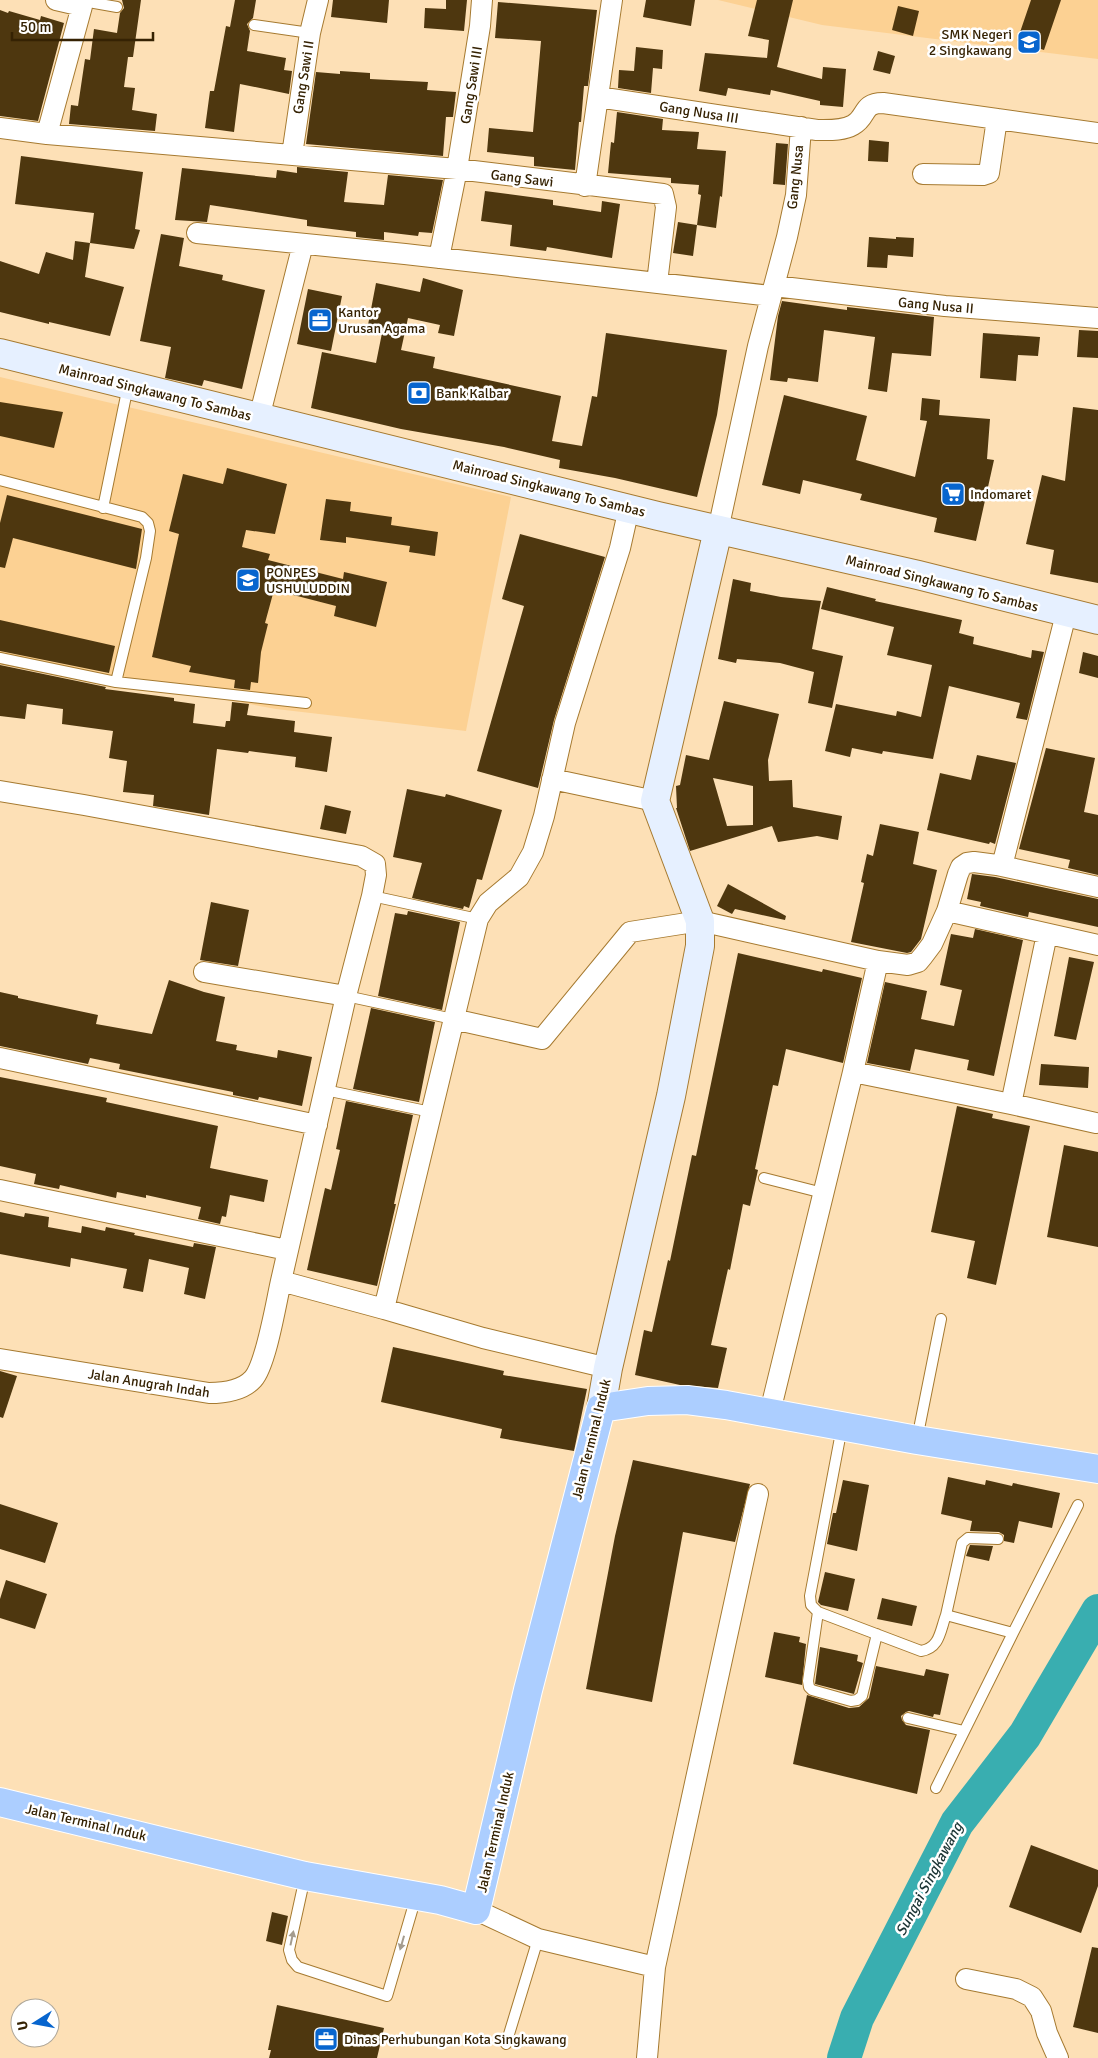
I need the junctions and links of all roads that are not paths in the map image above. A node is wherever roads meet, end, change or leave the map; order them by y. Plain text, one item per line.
1 (56, 0) edge
2 (318, 0) edge
3 (482, 0) edge
4 (612, 0) edge
5 (83, 2) edge
6 (117, 7) dead end
7 (254, 25) dead end
8 (310, 33) junction
9 (598, 97) junction
10 (996, 119) junction
11 (801, 127) junction
12 (0, 128) edge
13 (1098, 133) edge
14 (47, 134) junction
15 (292, 155) junction
16 (457, 169) junction
17 (923, 174) dead end
18 (585, 186) junction
19 (197, 233) dead end
20 (303, 244) junction
21 (438, 258) junction
22 (657, 283) junction
23 (773, 291) junction
24 (1098, 318) edge
25 (0, 353) edge
26 (128, 384) junction
27 (259, 418) junction
28 (0, 480) edge
29 (103, 508) junction
30 (629, 508) junction
31 (718, 530) junction
32 (1066, 614) junction
33 (1098, 620) edge
34 (0, 658) edge
35 (116, 682) junction
36 (306, 703) dead end
37 (552, 779) junction
38 (0, 791) edge
39 (655, 801) junction
40 (1002, 866) junction
41 (1098, 887) edge
42 (372, 896) junction
43 (947, 911) junction
44 (478, 919) junction
45 (700, 921) junction
46 (1047, 934) junction
47 (1098, 946) edge
48 (878, 961) junction
49 (204, 972) dead end
50 (346, 996) junction
51 (453, 1019) junction
52 (0, 1058) edge
53 (853, 1072) junction
54 (325, 1090) junction
55 (1011, 1104) junction
56 (431, 1112) junction
57 (1096, 1123) dead end
58 (317, 1126) junction
59 (764, 1178) dead end
60 (0, 1190) edge
61 (823, 1192) junction
62 (288, 1250) junction
63 (281, 1281) junction
64 (384, 1309) junction
65 (941, 1320) dead end
66 (0, 1359) edge
67 (608, 1368) junction
68 (601, 1408) junction
69 (770, 1412) junction
70 (842, 1426) junction
71 (917, 1440) junction
72 (1095, 1469) edge
73 (758, 1494) dead end
74 (1078, 1505) dead end
75 (998, 1539) dead end
76 (818, 1612) junction
77 (946, 1615) junction
78 (1013, 1633) junction
79 (876, 1634) junction
80 (908, 1718) dead end
81 (964, 1731) junction
82 (936, 1788) dead end
83 (0, 1802) edge
84 (305, 1876) junction
85 (416, 1896) junction
86 (476, 1910) junction
87 (538, 1938) junction
88 (655, 1966) junction
89 (966, 1979) dead end
90 (506, 2044) dead end
91 (647, 2058) edge
92 (1058, 2058) edge

1 - 5 street
2 - 8 street, Gang Sawi II
3 - 16 street, Gang Sawi III
4 - 9 street
5 - 6 lane
5 - 14 street
7 - 8 lane
8 - 15 street, Gang Sawi II
9 - 11 street, Gang Nusa III
9 - 18 street
10 - 11 street, Gang Nusa
10 - 13 street, Gang Nusa
10 - 17 street
11 - 23 street, Gang Nusa
12 - 14 street
14 - 15 street, Gang Sawi
15 - 16 street, Gang Sawi
16 - 18 street, Gang Sawi
16 - 21 street, Gang Sawi III
18 - 22 street, Gang Sawi
19 - 20 street, Gang Nusa II
20 - 21 street, Gang Nusa II
20 - 27 street
21 - 22 street, Gang Nusa II
22 - 23 street, Gang Nusa II
23 - 24 street, Gang Nusa II
23 - 31 street, Gang Nusa
25 - 26 street, Mainroad Singkawang To Sambas
26 - 27 street, Mainroad Singkawang To Sambas
26 - 29 lane
27 - 30 street, Mainroad Singkawang To Sambas
28 - 29 lane
29 - 35 lane
30 - 31 street, Mainroad Singkawang To Sambas
30 - 37 street
31 - 32 street, Mainroad Singkawang To Sambas
31 - 39 street
32 - 33 street, Mainroad Singkawang To Sambas
32 - 40 street
34 - 35 lane
35 - 36 lane
37 - 39 street
37 - 44 street
38 - 42 street, Jalan Anugrah Indah
39 - 45 street
40 - 41 street
40 - 43 street
42 - 44 lane
42 - 50 street, Jalan Anugrah Indah
43 - 46 street
43 - 48 street
44 - 51 street
45 - 48 street
45 - 51 street
45 - 67 street, Jalan Terminal Induk
46 - 47 street
46 - 55 street
48 - 53 street
49 - 50 street
50 - 51 lane
50 - 54 street, Jalan Anugrah Indah
51 - 56 street
52 - 58 street
53 - 55 street
53 - 61 street
54 - 56 lane
54 - 58 street, Jalan Anugrah Indah
55 - 57 street
56 - 64 street
58 - 62 street, Jalan Anugrah Indah
59 - 61 lane
60 - 62 street
61 - 69 street
62 - 63 street, Jalan Anugrah Indah
63 - 64 street
63 - 66 street, Jalan Anugrah Indah
64 - 67 street
65 - 71 lane
67 - 68 street, Jalan Terminal Induk
68 - 69 highway
68 - 86 highway, Jalan Terminal Induk
69 - 70 highway
70 - 71 highway
70 - 76 lane
71 - 72 highway
73 - 88 street
74 - 78 lane
75 - 77 lane
76 - 79 lane
76 - 79 lane
77 - 78 lane
77 - 79 lane
78 - 81 lane
80 - 81 lane
81 - 82 lane
83 - 84 highway, Jalan Terminal Induk
84 - 85 highway, Jalan Terminal Induk
85 -> 84 lane
85 - 86 highway, Jalan Terminal Induk
86 - 87 street
87 - 88 street
87 - 90 lane
88 - 91 street
89 - 92 street

